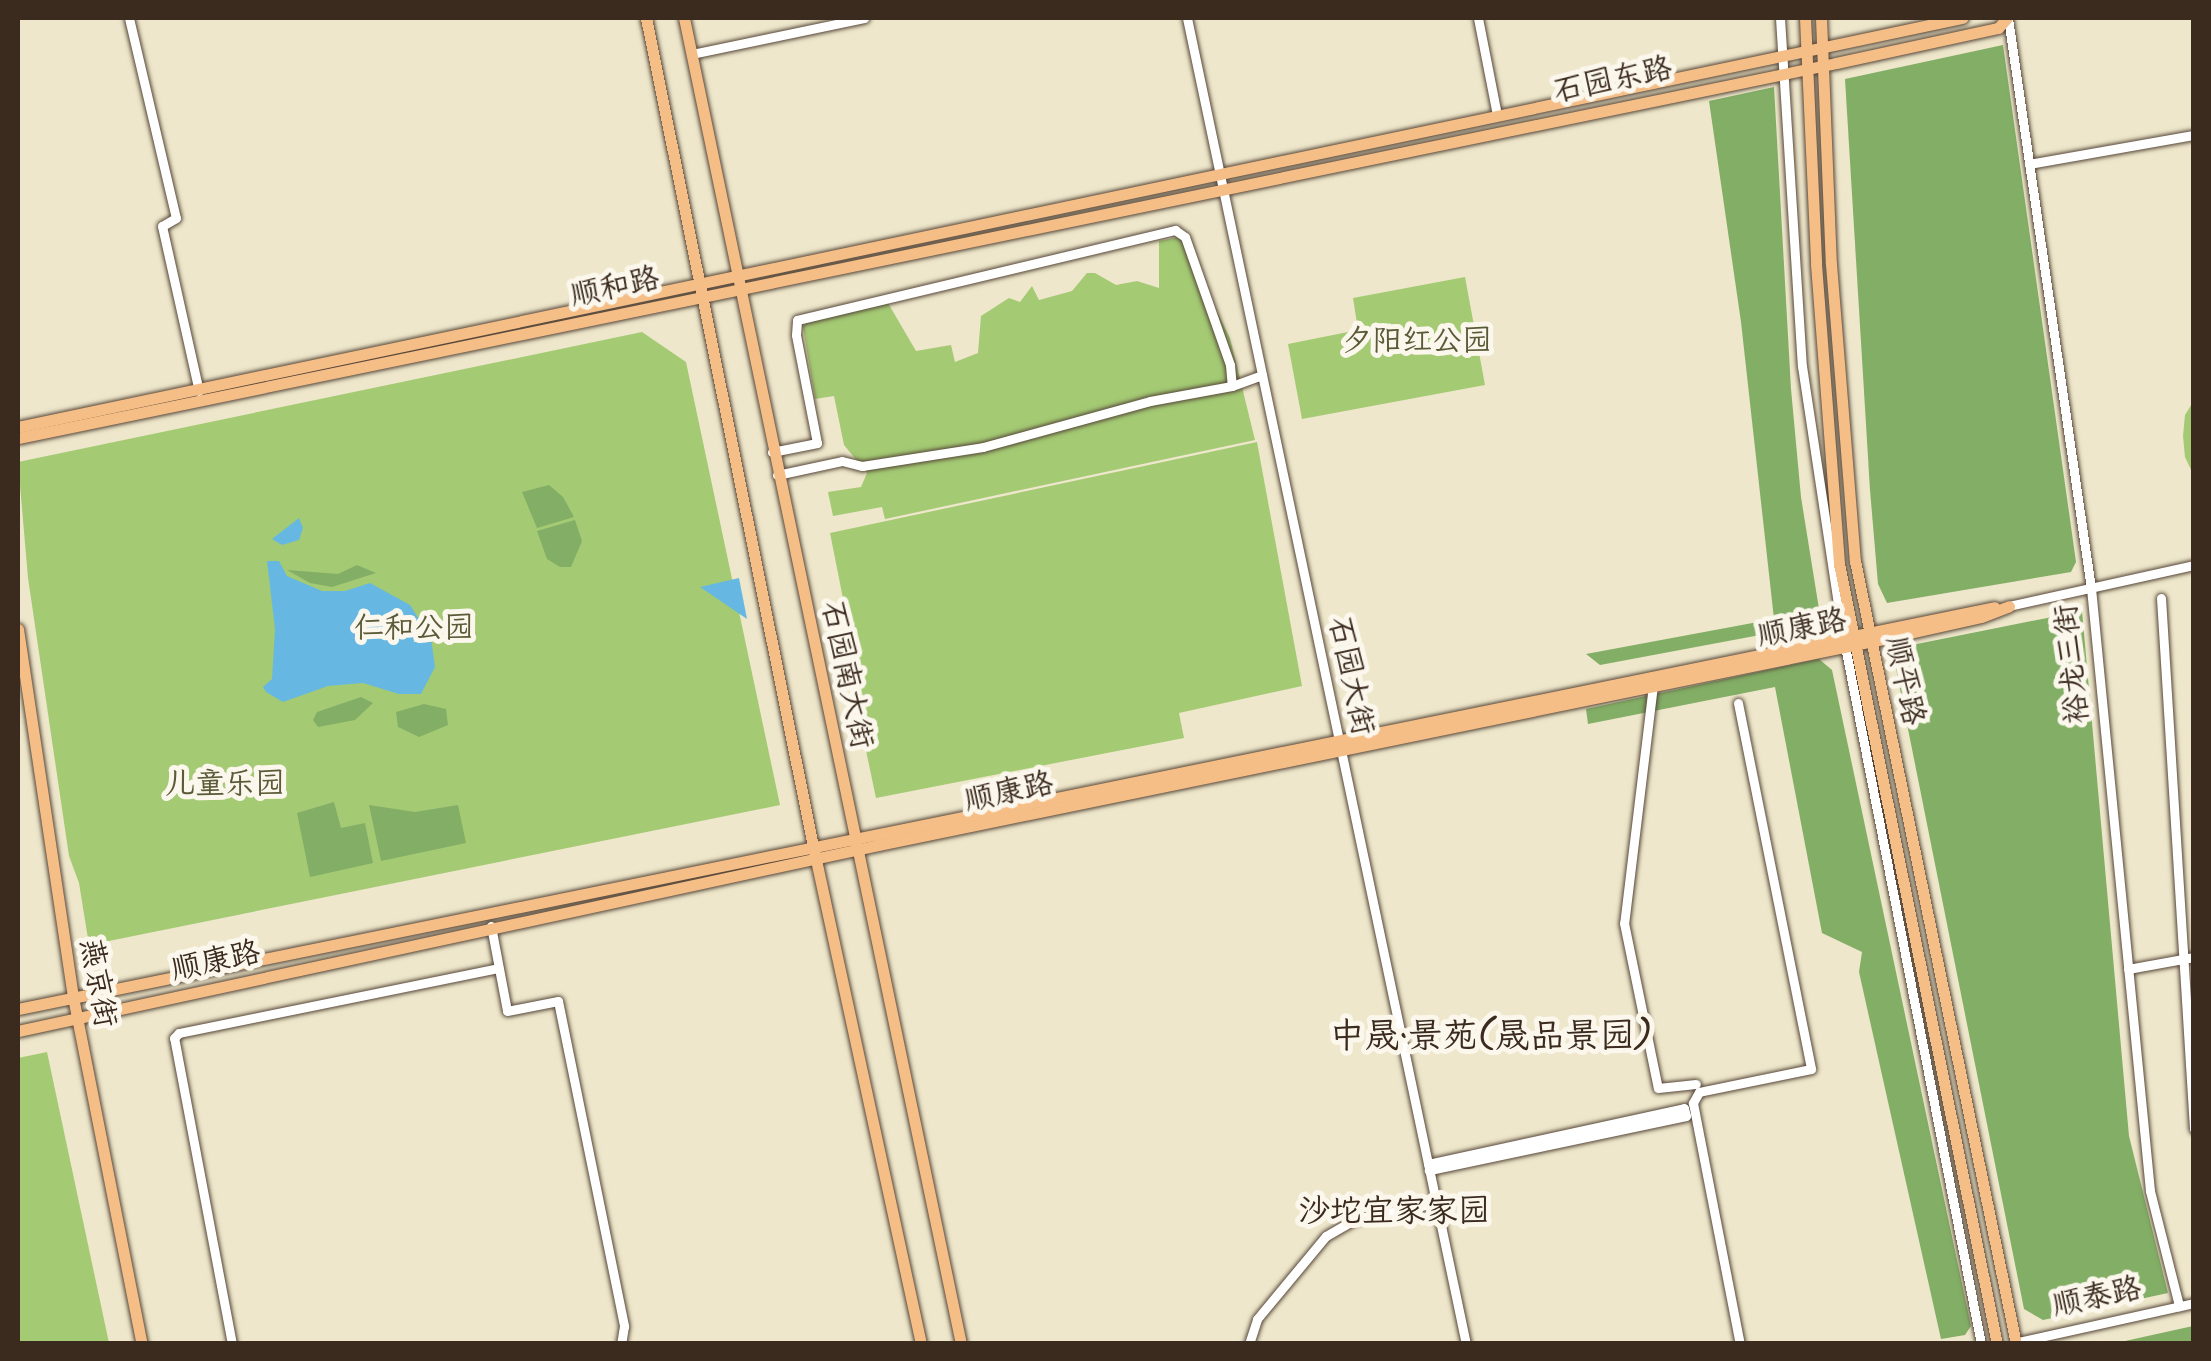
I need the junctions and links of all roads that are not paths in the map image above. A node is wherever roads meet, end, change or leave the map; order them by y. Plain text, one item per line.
1 (129, 18) edge
2 (646, 18) edge
3 (684, 18) edge
4 (864, 18) edge
5 (1188, 18) edge
6 (1478, 18) edge
7 (1780, 18) edge
8 (1804, 18) edge
9 (1820, 18) edge
10 (1962, 18) edge
11 (2008, 18) edge
12 (1822, 45) junction
13 (1806, 48) junction
14 (1783, 53) junction
15 (692, 54) junction
16 (1822, 64) junction
17 (1806, 66) junction
18 (1784, 71) junction
19 (1497, 115) junction
20 (2194, 135) edge
21 (2029, 164) junction
22 (1222, 182) junction
23 (736, 283) junction
24 (701, 290) junction
25 (1230, 365) junction
26 (1261, 373) junction
27 (1232, 386) junction
28 (200, 395) junction
29 (18, 427) edge
30 (18, 438) edge
31 (817, 444) junction
32 (772, 452) junction
33 (822, 465) junction
34 (777, 474) junction
35 (2194, 565) edge
36 (2091, 588) junction
37 (2161, 598) dead end
38 (2010, 606) joint
39 (18, 628) edge
40 (1869, 636) junction
41 (1849, 640) junction
42 (1653, 685) junction
43 (1738, 702) dead end
44 (1339, 746) junction
45 (856, 844) junction
46 (814, 853) junction
47 (488, 913) junction
48 (491, 928) junction
49 (2194, 957) edge
50 (2182, 959) junction
51 (498, 968) junction
52 (2128, 969) junction
53 (73, 997) junction
54 (18, 1010) edge
55 (76, 1017) junction
56 (18, 1031) edge
57 (1696, 1084) dead end
58 (1685, 1112) dead end
59 (2194, 1128) edge
60 (1428, 1167) junction
61 (1436, 1203) junction
62 (2194, 1303) edge
63 (2179, 1306) junction
64 (2014, 1343) edge
65 (142, 1344) edge
66 (232, 1344) edge
67 (621, 1344) edge
68 (921, 1344) edge
69 (961, 1344) edge
70 (1249, 1344) edge
71 (1466, 1344) edge
72 (1740, 1344) edge
73 (1982, 1344) edge
74 (1997, 1344) edge

1 - 28 street
2 - 24 main road
3 - 15 main road, 石园南大街
4 - 15 street
5 - 22 street, 石园大街
6 - 19 street
7 - 14 street
8 - 13 main road, 顺平路
9 - 12 main road, 顺平路
10 - 12 main road, 石园东路
11 - 16 main road, 石园东路
11 - 21 street, 裕龙三街
12 - 13 main road, 石园东路
12 - 16 main road, 顺平路
13 - 14 main road, 石园东路
13 - 17 main road, 顺平路
14 - 18 street
14 - 19 main road, 石园东路
15 - 23 main road, 石园南大街
16 - 17 main road, 石园东路
16 - 40 main road, 顺平路
17 - 18 main road, 石园东路
17 - 41 main road, 顺平路
18 - 22 main road, 石园东路
18 - 41 street
19 - 22 main road, 石园东路
20 - 21 street
21 - 36 street, 裕龙三街
22 - 23 main road, 顺和路
22 - 26 street, 石园大街
23 - 24 main road, 顺和路
23 - 32 main road, 石园南大街
24 - 28 main road, 顺和路
24 - 46 main road
25 - 26 street
25 - 27 street
25 - 31 street
26 - 27 street
26 - 44 street, 石园大街
27 - 33 street
28 - 29 main road, 顺和路
28 - 30 main road, 顺和路
31 - 32 street
31 - 33 street
32 - 34 main road, 石园南大街
33 - 34 street
34 - 45 main road, 石园南大街
35 - 36 street, 顺康路
36 - 38 street, 顺康路
36 - 52 street, 裕龙三街
37 - 50 street
38 - 40 main road, 顺康路
39 - 53 main road, 燕京街
40 - 41 main road, 顺康路
40 - 64 main road, 顺平路
41 - 42 main road, 顺康路
41 - 44 main road, 顺康路
41 - 73 street
41 - 74 main road, 顺平路
42 - 44 main road, 顺康路
42 - 57 street
43 - 72 street
44 - 45 main road, 顺康路
44 - 60 street, 石园大街
45 - 46 main road, 顺康路
45 - 69 main road, 石园南大街
46 - 47 main road, 顺康路
46 - 48 main road, 顺康路
46 - 68 main road
47 - 48 street
47 - 53 main road, 顺康路
48 - 51 street
48 - 55 main road, 顺康路
49 - 50 street
50 - 52 street
50 - 59 street
51 - 66 street
51 - 67 street
52 - 63 street, 裕龙三街
53 - 54 main road, 顺康路
53 - 55 main road, 燕京街
55 - 56 main road, 顺康路
55 - 65 main road, 燕京街
58 - 60 street
60 - 61 street, 石园大街
61 - 70 street
61 - 71 street, 石园大街
62 - 63 street, 顺泰路
63 - 64 street, 顺泰路

